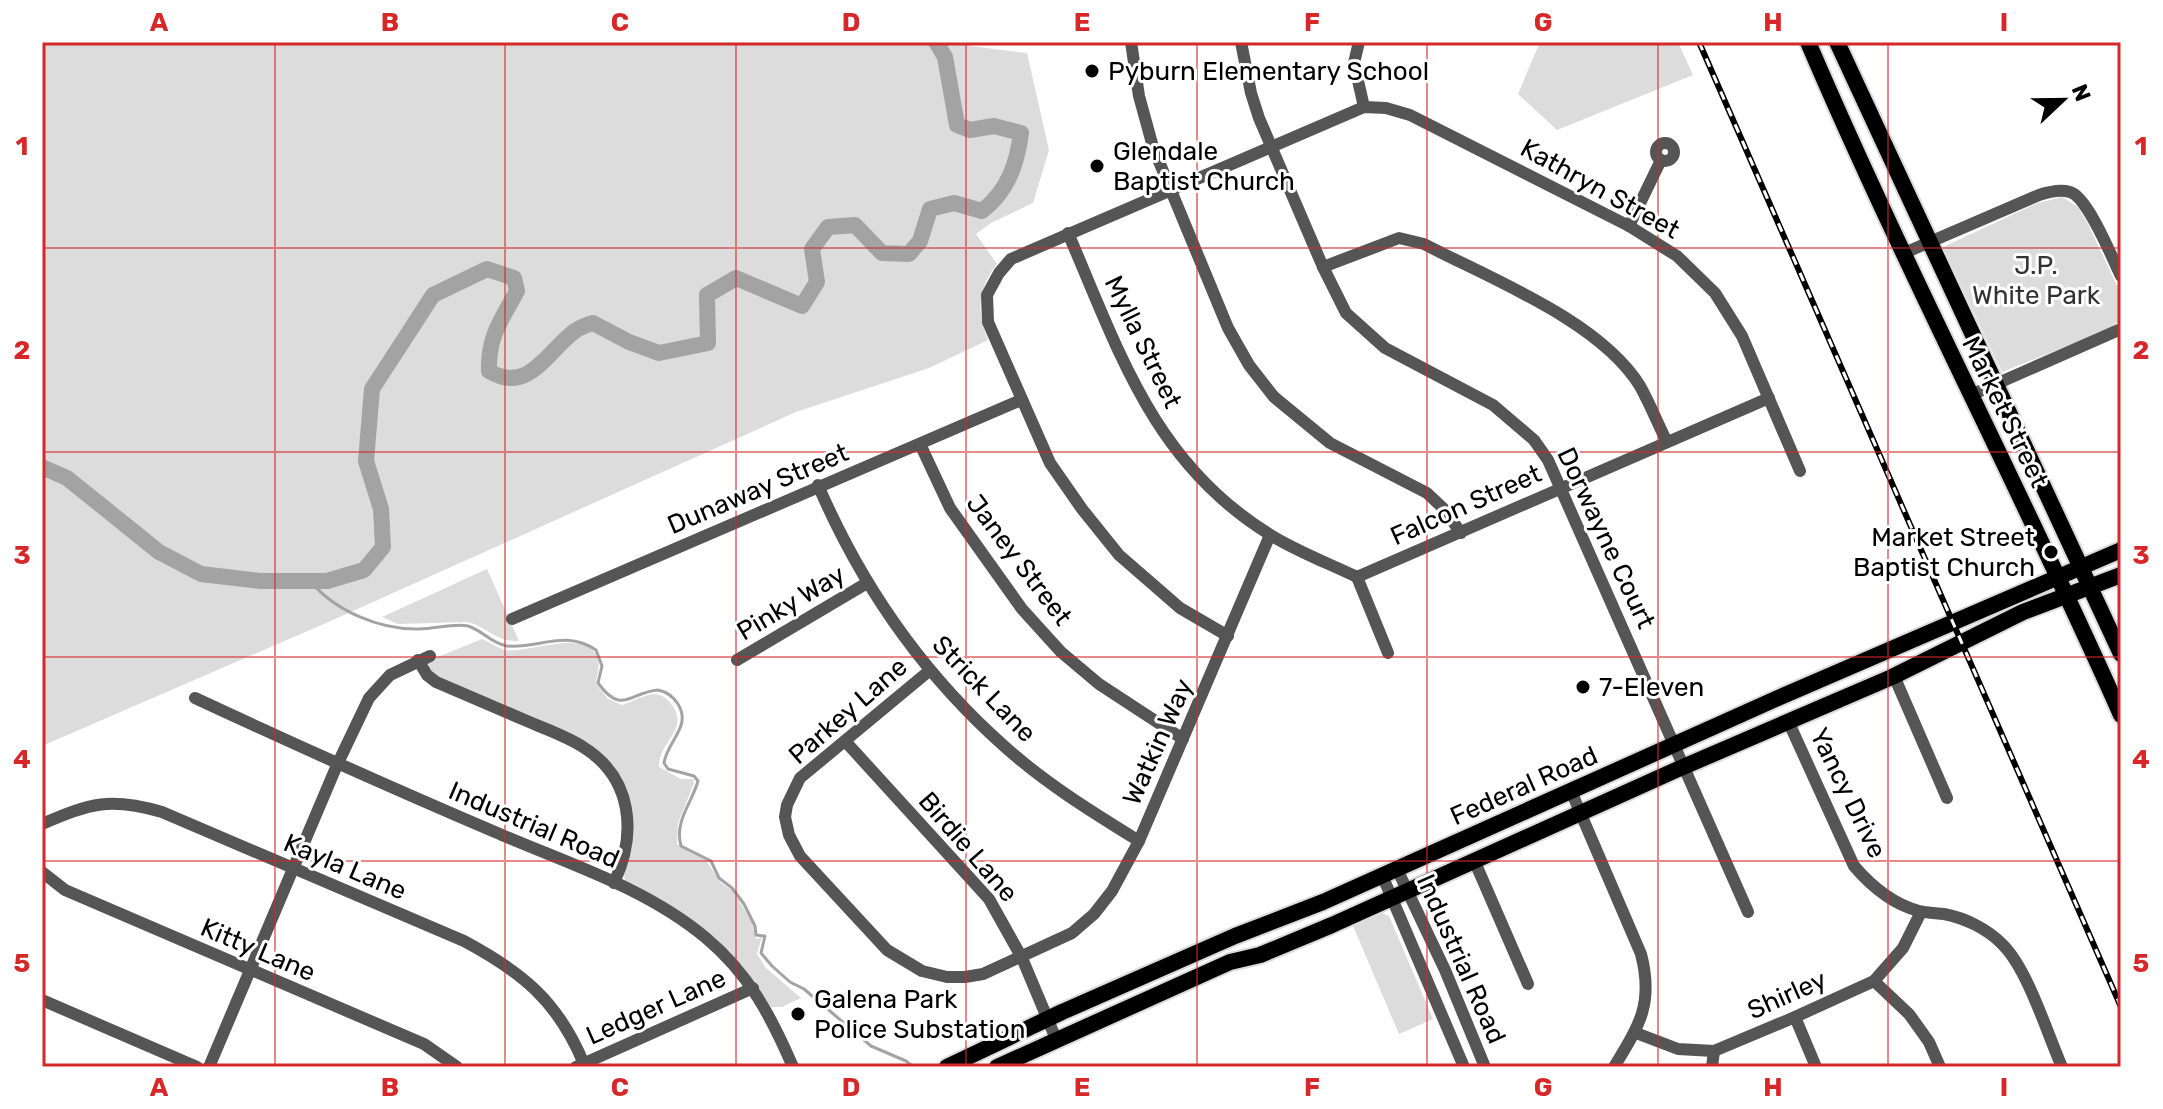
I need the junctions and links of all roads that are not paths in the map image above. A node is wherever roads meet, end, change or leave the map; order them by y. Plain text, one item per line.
1 (1131, 42) edge
2 (1241, 42) edge
3 (1359, 42) edge
4 (1808, 42) edge
5 (1837, 42) edge
6 (1364, 107) junction
7 (1876, 124) junction
8 (1849, 136) junction
9 (1270, 146) junction
10 (1661, 160) dead end
11 (1169, 190) junction
12 (1629, 226) junction
13 (1068, 233) junction
14 (1931, 242) junction
15 (2115, 248) edge
16 (1902, 254) junction
17 (1323, 267) junction
18 (2121, 276) edge
19 (2121, 329) edge
20 (1997, 385) junction
21 (1971, 395) junction
22 (1769, 398) junction
23 (1021, 400) junction
24 (1667, 442) junction
25 (920, 444) junction
26 (1800, 471) dead end
27 (818, 485) junction
28 (1562, 487) junction
29 (1461, 533) junction
30 (1270, 535) junction
31 (2121, 550) edge
32 (2082, 566) junction
33 (2121, 575) edge
34 (2058, 576) junction
35 (1357, 577) junction
36 (867, 583) junction
37 (2090, 586) junction
38 (2066, 594) junction
39 (512, 619) dead end
40 (1228, 636) junction
41 (1882, 652) junction
42 (1388, 653) dead end
43 (2121, 654) edge
44 (737, 660) dead end
45 (929, 671) junction
46 (1893, 677) junction
47 (195, 698) dead end
48 (1778, 698) junction
49 (2121, 715) edge
50 (1789, 723) junction
51 (1183, 739) junction
52 (845, 741) junction
53 (1675, 745) junction
54 (337, 765) junction
55 (1685, 766) junction
56 (1571, 791) junction
57 (1947, 798) dead end
58 (1580, 814) junction
59 (42, 824) edge
60 (1139, 841) junction
61 (1474, 860) junction
62 (294, 869) junction
63 (42, 872) edge
64 (1389, 872) junction
65 (614, 883) junction
66 (1408, 890) junction
67 (1391, 898) junction
68 (1748, 912) dead end
69 (1921, 912) junction
70 (1053, 943) joint
71 (1210, 948) junction
72 (1022, 958) junction
73 (1219, 968) junction
74 (251, 971) junction
75 (1874, 981) junction
76 (1528, 984) dead end
77 (753, 988) junction
78 (42, 1000) edge
79 (1795, 1017) junction
80 (1047, 1020) junction
81 (1472, 1033) junction
82 (1636, 1033) junction
83 (1056, 1039) junction
84 (1453, 1040) junction
85 (1714, 1051) junction
86 (580, 1065) edge
87 (197, 1067) edge
88 (209, 1067) edge
89 (457, 1067) edge
90 (793, 1067) edge
91 (947, 1067) edge
92 (997, 1067) edge
93 (1464, 1067) edge
94 (1485, 1067) edge
95 (1614, 1067) edge
96 (1712, 1067) edge
97 (1816, 1067) edge
98 (1940, 1067) edge
99 (2062, 1067) edge

1 - 11 street
2 - 9 street, Dorwayne Court
3 - 6 street
4 - 8 main road, Market Street
5 - 7 main road, Market Street
6 - 9 street
6 - 12 street, Kathryn Street
7 - 8 main road
7 - 14 main road, Market Street
8 - 16 main road, Market Street
9 - 11 street
9 - 17 street, Dorwayne Court
10 - 12 street
11 - 13 street
11 - 29 street
12 - 22 street, Kathryn Street
13 - 23 street
13 - 30 street, Mylla Street
14 - 15 street
14 - 16 street
14 - 20 main road, Market Street
15 - 18 street
16 - 21 main road, Market Street
17 - 24 street
17 - 28 street, Dorwayne Court
19 - 20 street
20 - 21 street
20 - 32 main road, Market Street
21 - 34 main road, Market Street
22 - 24 street, Falcon Street
22 - 26 street, Kathryn Street
23 - 25 street, Dunaway Street
23 - 40 street
24 - 28 street, Falcon Street
25 - 27 street, Dunaway Street
25 - 51 street, Janey Street
27 - 36 street, Strick Lane
27 - 39 street, Dunaway Street
28 - 29 street, Falcon Street
28 - 53 street, Dorwayne Court
29 - 35 street, Falcon Street
30 - 35 street, Mylla Street
30 - 40 street, Watkin Way
31 - 32 main road, Federal Road
32 - 34 main road, Federal Road
32 - 37 main road, Market Street
33 - 37 main road, Federal Road
34 - 38 main road, Market Street
34 - 41 main road, Federal Road
35 - 42 street
36 - 44 street, Pinky Way
36 - 45 street, Strick Lane
37 - 38 main road, Federal Road
37 - 43 main road, Market Street
38 - 46 main road, Federal Road
38 - 49 main road, Market Street
40 - 51 street, Watkin Way
41 - 46 main road
41 - 48 main road, Federal Road
45 - 52 street, Parkey Lane
45 - 60 street, Strick Lane
46 - 50 main road, Federal Road
46 - 57 street
47 - 54 street, Industrial Road
48 - 50 main road
48 - 53 main road, Federal Road
50 - 55 main road, Federal Road
50 - 69 street, Yancy Drive
51 - 60 street, Watkin Way
52 - 72 street, Birdie Lane
52 - 72 street, Parkey Lane
53 - 55 street, Dorwayne Court
53 - 56 main road, Federal Road
54 - 62 street
54 - 65 street, Industrial Road
54 - 65 street
55 - 58 main road, Federal Road
55 - 68 street, Dorwayne Court
56 - 58 street
56 - 64 main road, Federal Road
58 - 61 main road, Federal Road
58 - 82 street
59 - 62 street, Kayla Lane
60 - 70 street, Watkin Way
61 - 66 main road, Federal Road
61 - 76 street
62 - 74 street
62 - 86 street, Kayla Lane
63 - 74 street, Kitty Lane
64 - 66 street, Industrial Road
64 - 67 street, Industrial Road
64 - 71 main road, Federal Road
65 - 77 street, Industrial Road
66 - 67 main road, Federal Road
66 - 81 street, Industrial Road
67 - 73 main road, Federal Road
67 - 84 street, Industrial Road
69 - 75 street, Shirley
69 - 99 street, Yancy Drive
70 - 72 street, Parkey Lane
71 - 73 main road
71 - 80 main road, Federal Road
72 - 80 street, Birdie Lane
73 - 83 main road, Federal Road
74 - 88 street
74 - 89 street, Kitty Lane
75 - 79 street, Shirley
75 - 98 street
77 - 86 street, Ledger Lane
77 - 90 street, Industrial Road
78 - 87 street
79 - 85 street, Shirley
79 - 97 street
80 - 83 street, Birdie Lane
80 - 91 main road, Federal Road
81 - 84 street
81 - 94 street, Industrial Road
82 - 85 street, Shirley
82 - 95 street
83 - 92 main road, Federal Road
84 - 93 street, Industrial Road
85 - 96 street

